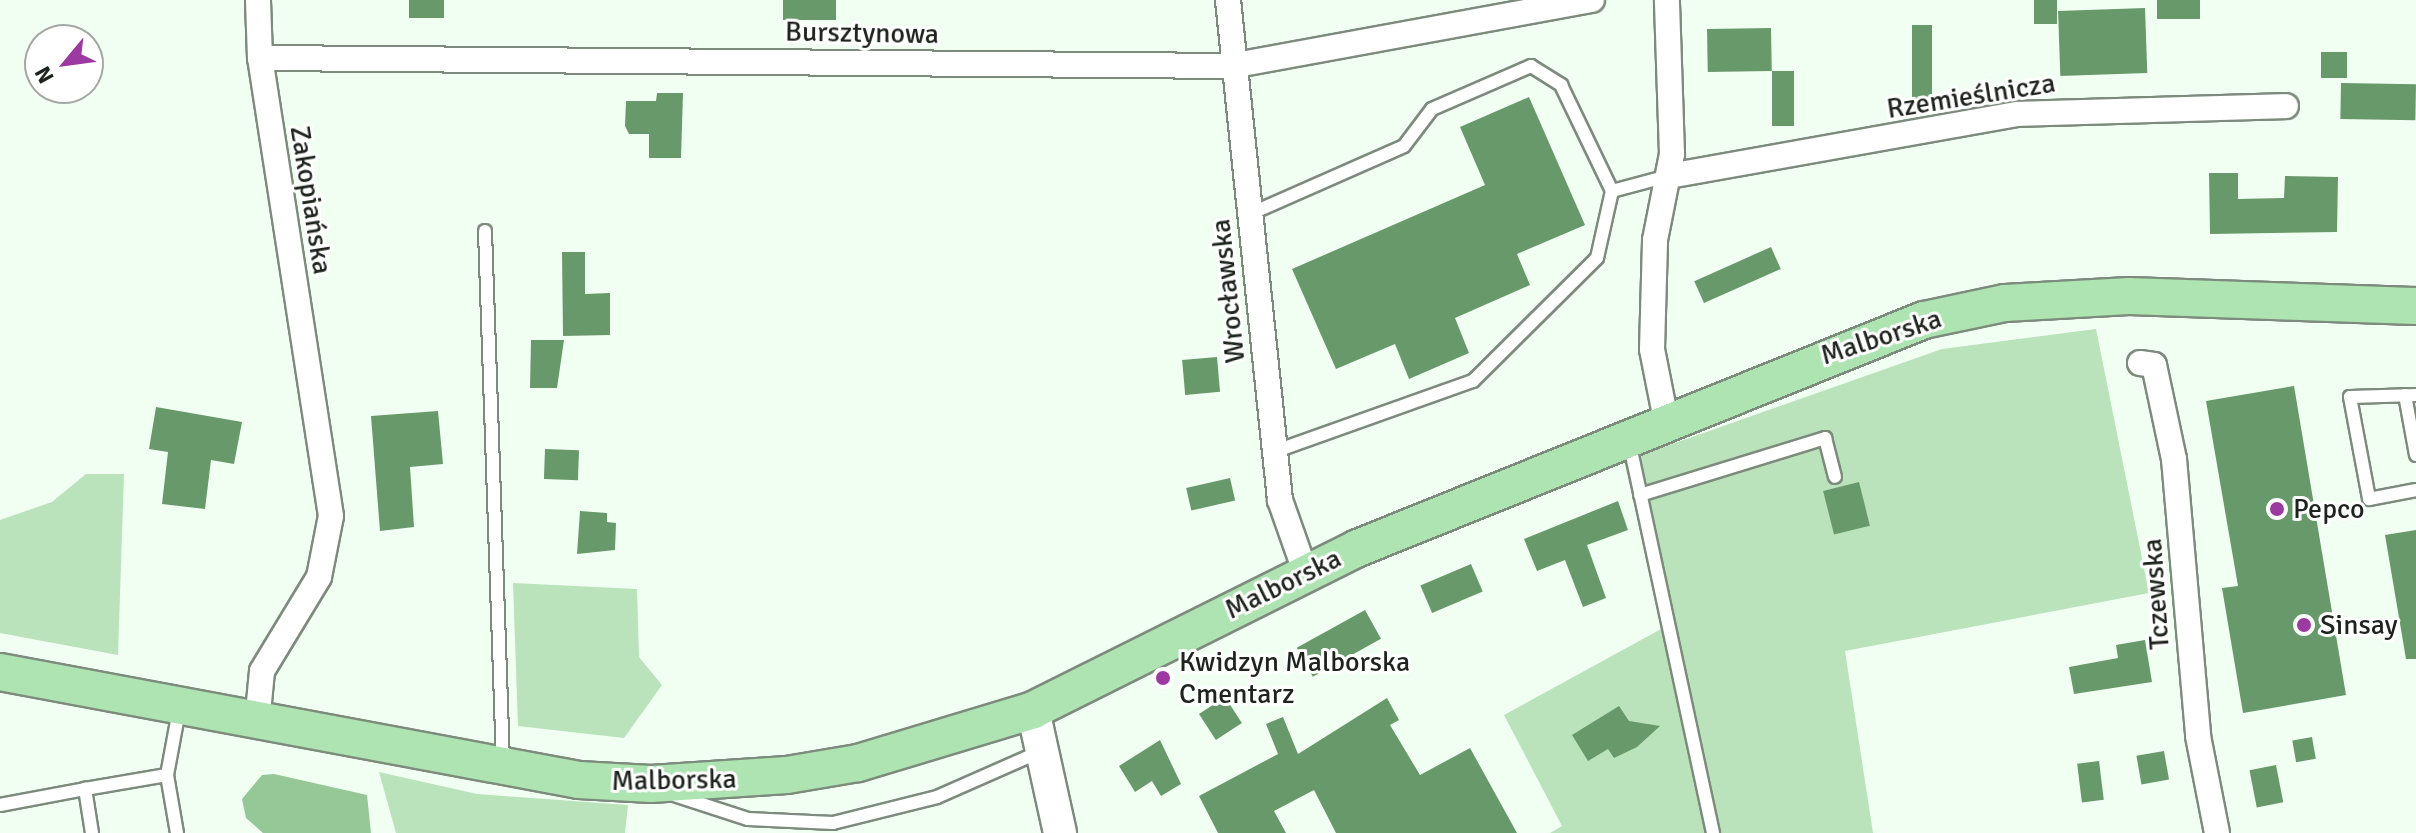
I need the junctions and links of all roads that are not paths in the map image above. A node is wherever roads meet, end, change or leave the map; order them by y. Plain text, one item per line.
1 (258, 0) edge
2 (1228, 0) edge
3 (1592, 0) edge
4 (1667, 0) edge
5 (260, 58) junction
6 (1231, 66) junction
7 (2286, 106) dead end
8 (1669, 176) junction
9 (1612, 191) junction
10 (1250, 214) junction
11 (485, 231) dead end
12 (2416, 306) edge
13 (2140, 363) dead end
14 (2410, 395) edge
15 (1666, 420) junction
16 (1627, 436) junction
17 (1276, 451) junction
18 (2416, 455) edge
19 (1835, 477) dead end
20 (2416, 490) edge
21 (1640, 495) junction
22 (1305, 571) junction
23 (0, 672) edge
24 (180, 707) junction
25 (1033, 710) junction
26 (257, 723) junction
27 (1046, 749) junction
28 (503, 770) junction
29 (167, 775) junction
30 (651, 784) junction
31 (85, 789) junction
32 (0, 805) edge
33 (92, 833) edge
34 (177, 833) edge
35 (1060, 833) edge
36 (1713, 833) edge
37 (2217, 833) edge

1 - 5 street, Zakopiańska
2 - 6 street, Wrocławska
3 - 6 street, Bursztynowa
4 - 8 street
5 - 6 street, Bursztynowa
5 - 26 street, Zakopiańska
6 - 10 street, Wrocławska
7 - 8 street, Rzemieślnicza
8 - 9 lane
8 - 15 street
9 - 10 lane
9 - 17 lane
10 - 17 street, Wrocławska
11 - 28 lane
12 - 15 main road, Malborska
13 - 37 street, Tczewska
14 - 18 lane
14 - 20 lane
15 - 16 main road, Malborska
16 - 21 lane
16 - 22 main road, Malborska
17 - 22 street, Wrocławska
19 - 21 lane
21 - 36 lane
22 - 25 main road, Malborska
23 - 24 main road, Malborska
24 - 26 main road, Malborska
24 - 29 lane
25 - 27 street
25 - 30 main road, Malborska
26 - 28 main road, Malborska
27 - 30 lane
27 - 35 street
28 - 30 main road, Malborska
29 - 31 lane
29 - 34 lane
31 - 32 lane
31 - 33 lane

